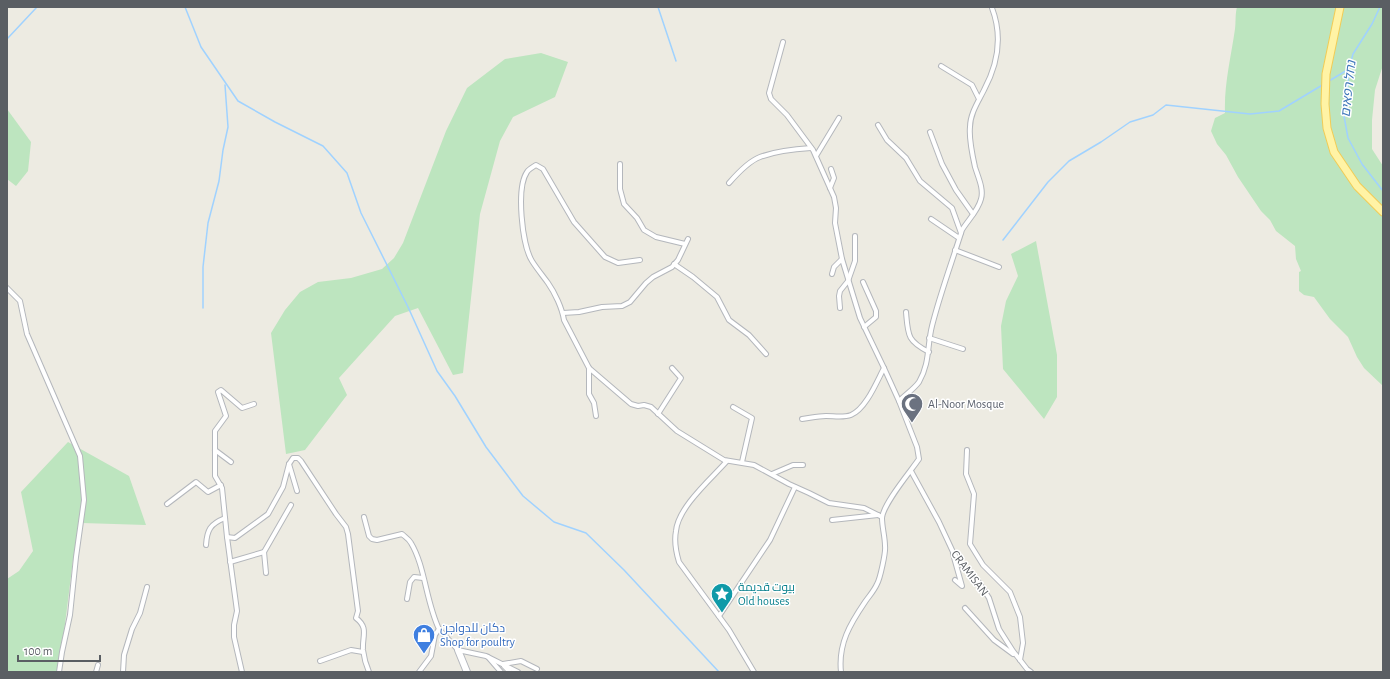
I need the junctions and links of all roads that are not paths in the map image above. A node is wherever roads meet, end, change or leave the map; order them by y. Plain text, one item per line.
1 (1340, 7) edge
2 (992, 8) dead end
3 (783, 42) dead end
4 (941, 66) dead end
5 (979, 100) junction
6 (839, 118) dead end
7 (878, 125) dead end
8 (930, 132) dead end
9 (812, 148) junction
10 (816, 156) junction
11 (620, 164) dead end
12 (831, 169) dead end
13 (729, 183) dead end
14 (830, 188) junction
15 (1383, 212) edge
16 (973, 214) junction
17 (931, 218) dead end
18 (961, 233) junction
19 (855, 236) dead end
20 (959, 238) junction
21 (688, 239) dead end
22 (685, 244) junction
23 (955, 250) junction
24 (842, 259) junction
25 (640, 260) dead end
26 (674, 264) junction
27 (999, 267) dead end
28 (832, 274) dead end
29 (848, 281) junction
30 (864, 282) dead end
31 (7, 288) edge
32 (840, 308) dead end
33 (906, 312) dead end
34 (562, 313) junction
35 (864, 327) junction
36 (929, 338) junction
37 (963, 349) dead end
38 (929, 352) junction
39 (766, 354) dead end
40 (589, 368) junction
41 (672, 368) dead end
42 (884, 368) junction
43 (899, 401) junction
44 (254, 404) dead end
45 (733, 407) dead end
46 (658, 414) junction
47 (596, 416) dead end
48 (802, 419) dead end
49 (215, 450) junction
50 (967, 450) dead end
51 (728, 461) junction
52 (231, 462) dead end
53 (742, 462) junction
54 (289, 464) junction
55 (803, 465) dead end
56 (910, 471) junction
57 (772, 474) junction
58 (220, 485) junction
59 (796, 487) junction
60 (297, 492) dead end
61 (167, 504) dead end
62 (292, 505) dead end
63 (880, 516) junction
64 (364, 517) dead end
65 (225, 518) junction
66 (832, 520) dead end
67 (226, 537) junction
68 (206, 545) dead end
69 (952, 549) junction
70 (264, 552) junction
71 (230, 562) junction
72 (266, 573) dead end
73 (423, 578) junction
74 (955, 580) dead end
75 (147, 587) dead end
76 (407, 599) dead end
77 (965, 608) dead end
78 (719, 616) junction
79 (438, 628) junction
80 (458, 650) junction
81 (364, 652) junction
82 (486, 656) junction
83 (1019, 658) junction
84 (320, 661) dead end
85 (502, 663) junction
86 (98, 665) dead end
87 (537, 669) dead end
88 (60, 672) edge
89 (96, 672) edge
90 (123, 672) edge
91 (242, 672) edge
92 (369, 672) edge
93 (419, 672) edge
94 (467, 672) edge
95 (501, 672) edge
96 (510, 672) edge
97 (518, 672) edge
98 (754, 672) edge
99 (841, 672) edge
100 (1031, 672) edge

1 - 15 main road
2 - 5 street
3 - 9 street
4 - 5 street
5 - 16 street
6 - 10 street
7 - 18 street
8 - 16 street
9 - 10 street
9 - 13 street
10 - 14 street
11 - 22 street
12 - 14 street
14 - 24 street
16 - 18 street
17 - 20 street
18 - 20 street
19 - 29 street
20 - 23 street
21 - 22 street
22 - 26 street
23 - 27 street
23 - 36 street
24 - 28 street
24 - 29 street
25 - 34 street
26 - 34 street
26 - 39 street
29 - 32 street
29 - 35 street
30 - 35 street
31 - 88 street
33 - 38 street
34 - 40 street
35 - 42 street
36 - 37 street
36 - 38 street
38 - 43 street
40 - 46 street
40 - 47 street
41 - 46 street
42 - 43 street
42 - 48 street
43 - 56 street
44 - 49 street
45 - 53 street
46 - 51 street
49 - 52 street
49 - 58 street
50 - 83 street
51 - 53 street
51 - 78 street
53 - 57 street
54 - 60 street
54 - 67 street
54 - 81 street
55 - 57 street
56 - 63 street
56 - 69 street, CRAMISAN
57 - 59 street
58 - 61 street
58 - 65 street
59 - 63 street
59 - 78 street
62 - 70 street
63 - 66 street
63 - 99 street
64 - 73 street
65 - 67 street
65 - 68 street
67 - 71 street
69 - 74 street
69 - 83 street, CRAMISAN
70 - 71 street
70 - 72 street
71 - 91 street
73 - 76 street
73 - 79 street
75 - 90 street
77 - 83 street
78 - 98 street
79 - 80 street
79 - 93 street
80 - 82 street
80 - 94 street
81 - 84 street
81 - 92 street
82 - 85 street
82 - 95 street
83 - 100 street, CRAMISAN
85 - 87 street
85 - 96 street
85 - 97 street
86 - 89 street

